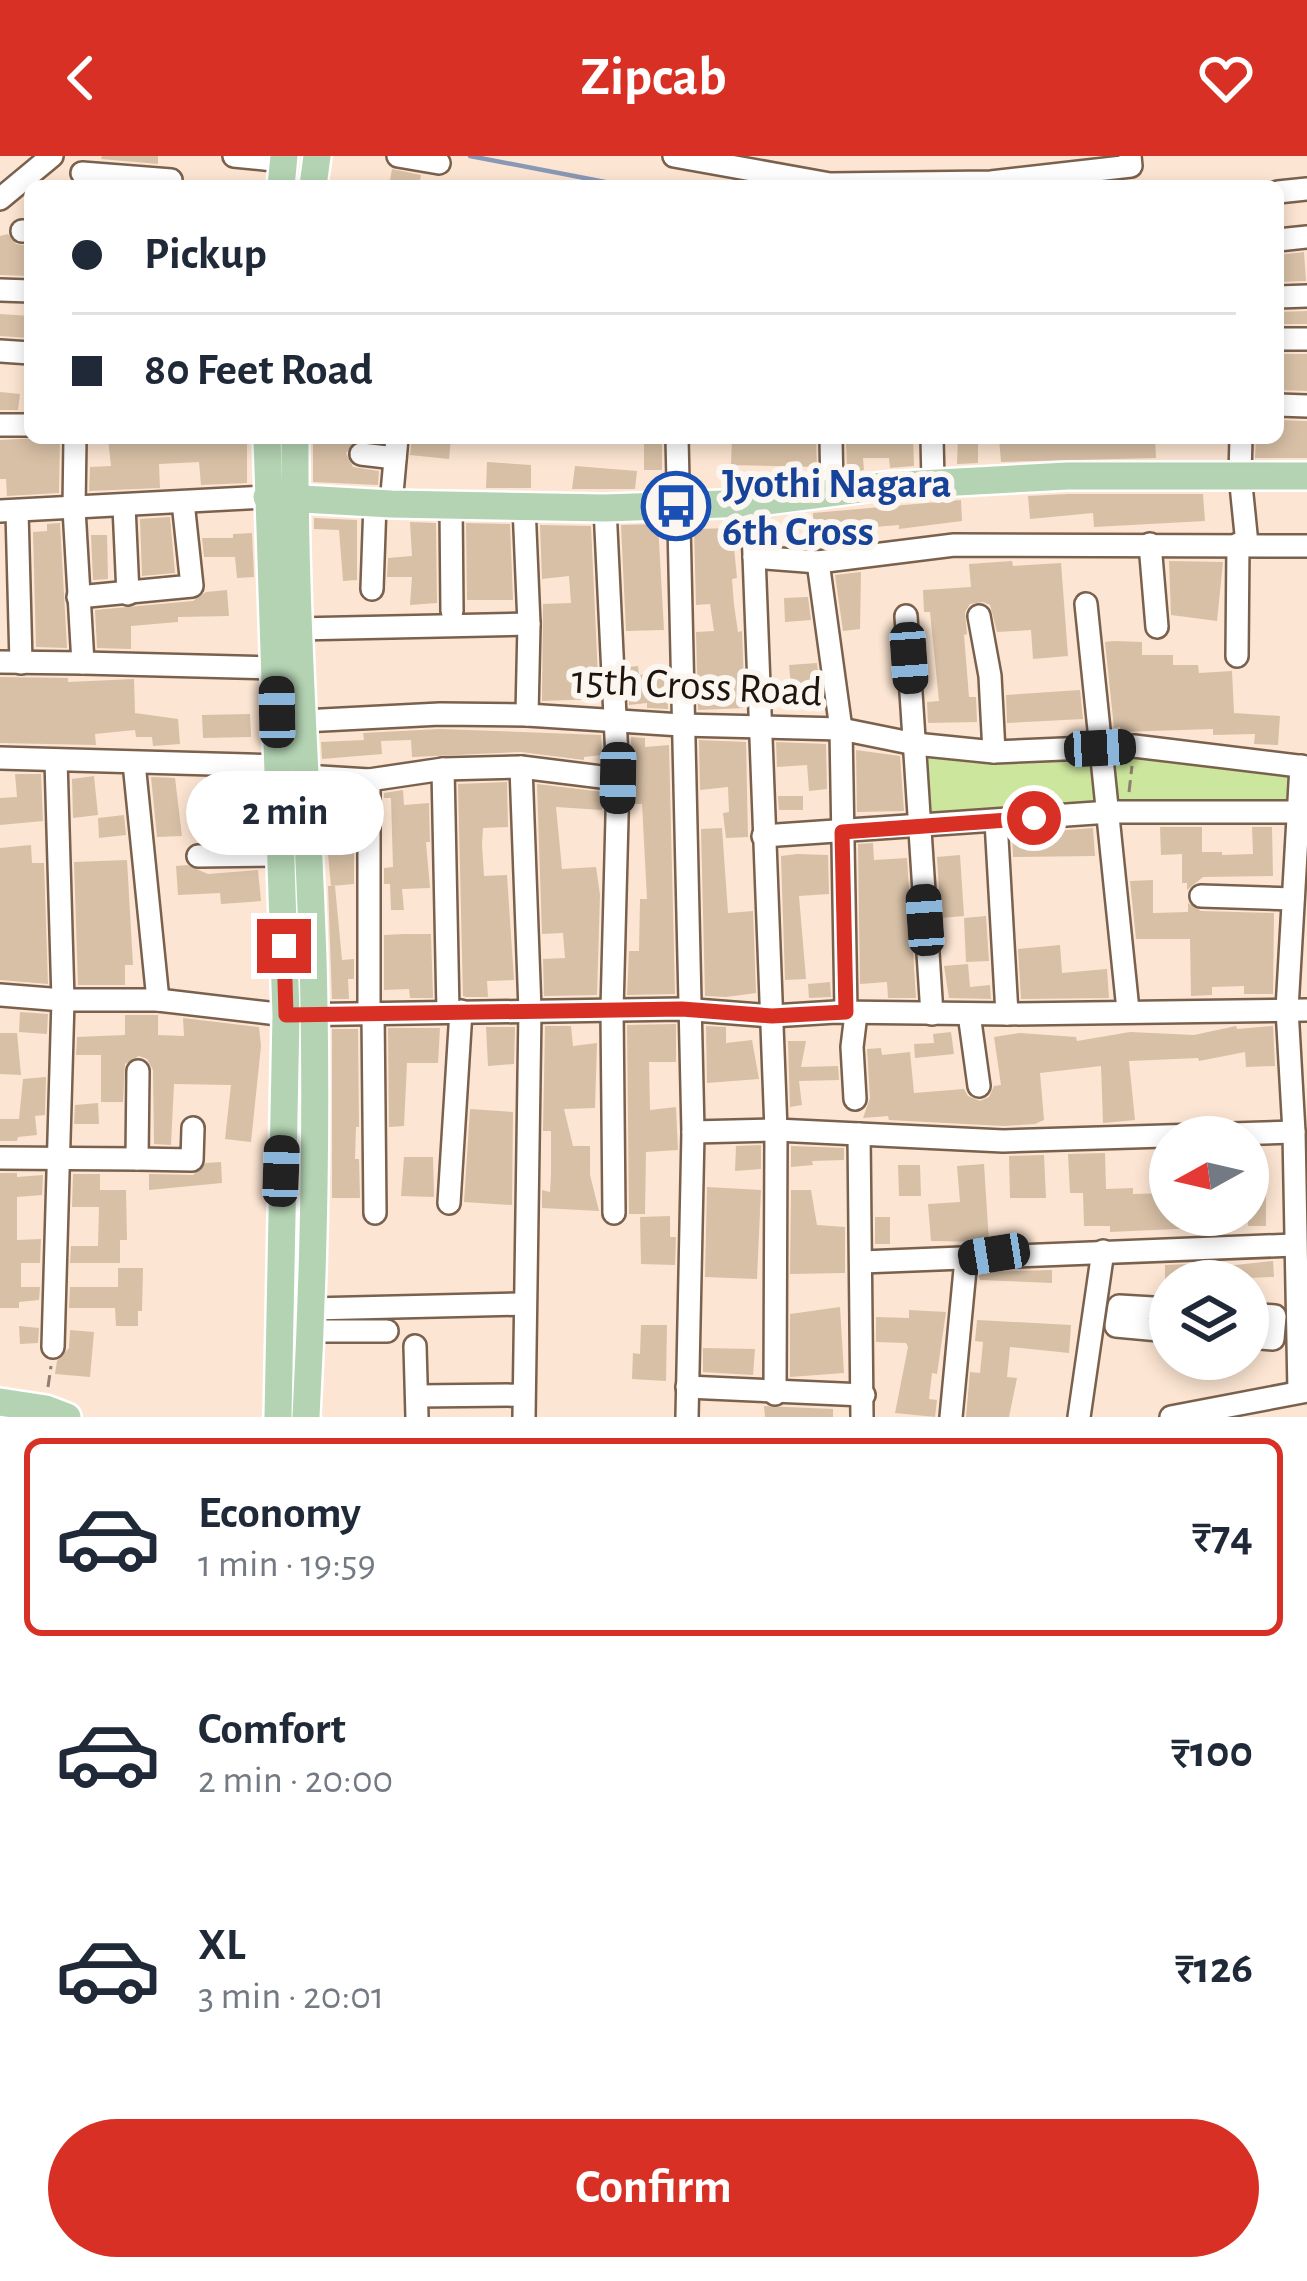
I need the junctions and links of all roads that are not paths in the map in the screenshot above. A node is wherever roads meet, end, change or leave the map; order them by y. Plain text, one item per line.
1 (52, 156) edge
2 (234, 156) edge
3 (398, 156) edge
4 (674, 156) edge
5 (1130, 156) edge
6 (440, 159) edge
7 (282, 168) edge
8 (82, 173) dead end
9 (144, 180) edge
10 (808, 180) edge
11 (1009, 180) edge
12 (0, 199) edge
13 (74, 444) edge
14 (268, 444) edge
15 (294, 444) edge
16 (677, 444) edge
17 (831, 444) edge
18 (932, 444) edge
19 (1241, 444) edge
20 (396, 448) edge
21 (361, 454) dead end
22 (1240, 475) junction
23 (1307, 476) edge
24 (933, 482) junction
25 (832, 492) junction
26 (281, 498) junction
27 (183, 502) junction
28 (752, 503) junction
29 (383, 504) junction
30 (452, 505) junction
31 (124, 506) junction
32 (524, 506) junction
33 (676, 506) junction
34 (605, 508) junction
35 (74, 509) junction
36 (9, 511) edge
37 (1150, 544) junction
38 (1242, 544) junction
39 (1307, 546) edge
40 (754, 557) junction
41 (818, 562) junction
42 (371, 589) dead end
43 (128, 594) junction
44 (78, 597) junction
45 (1086, 604) dead end
46 (452, 610) dead end
47 (906, 616) dead end
48 (979, 616) dead end
49 (529, 624) junction
50 (1157, 627) dead end
51 (298, 629) junction
52 (1237, 656) dead end
53 (10, 663) edge
54 (83, 663) junction
55 (277, 668) junction
56 (526, 715) junction
57 (303, 721) junction
58 (616, 721) junction
59 (681, 725) junction
60 (760, 728) junction
61 (841, 729) junction
62 (915, 744) junction
63 (1100, 748) junction
64 (994, 752) junction
65 (0, 758) edge
66 (56, 760) junction
67 (134, 763) junction
68 (520, 767) junction
69 (1304, 767) edge
70 (443, 769) junction
71 (292, 771) junction
72 (618, 778) junction
73 (369, 780) junction
74 (1119, 807) junction
75 (1297, 812) junction
76 (996, 821) junction
77 (918, 827) junction
78 (842, 832) junction
79 (763, 836) junction
80 (281, 855) junction
81 (197, 856) dead end
82 (1201, 896) dead end
83 (1293, 899) junction
84 (0, 995) edge
85 (63, 1000) junction
86 (158, 1000) junction
87 (688, 1009) junction
88 (1297, 1009) edge
89 (530, 1010) junction
90 (612, 1010) junction
91 (1128, 1010) junction
92 (455, 1011) junction
93 (371, 1012) junction
94 (851, 1013) junction
95 (299, 1014) junction
96 (932, 1014) junction
97 (969, 1014) junction
98 (1007, 1014) junction
99 (772, 1016) junction
100 (138, 1071) dead end
101 (979, 1086) dead end
102 (855, 1099) dead end
103 (193, 1128) dead end
104 (776, 1130) junction
105 (694, 1132) junction
106 (1294, 1132) junction
107 (859, 1134) junction
108 (0, 1158) edge
109 (137, 1159) junction
110 (60, 1160) junction
111 (449, 1204) dead end
112 (375, 1213) dead end
113 (614, 1214) dead end
114 (1294, 1246) junction
115 (1103, 1251) junction
116 (966, 1259) junction
117 (862, 1262) junction
118 (524, 1304) junction
119 (1149, 1308) edge
120 (1094, 1312) junction
121 (1118, 1316) junction
122 (1269, 1316) edge
123 (311, 1320) junction
124 (1149, 1329) edge
125 (387, 1331) dead end
126 (1269, 1339) edge
127 (415, 1346) dead end
128 (53, 1347) road end
129 (687, 1387) junction
130 (1303, 1392) edge
131 (775, 1394) junction
132 (0, 1402) edge
133 (523, 1406) edge
134 (863, 1406) edge
135 (417, 1407) edge
136 (53, 1414) edge
137 (278, 1417) edge
138 (306, 1417) edge
139 (687, 1417) edge
140 (951, 1417) edge
141 (1079, 1417) edge
142 (1171, 1417) edge

1 - 12 street
2 - 7 street
3 - 6 street
4 - 10 street
5 - 11 street
8 - 9 street
13 - 35 street
14 - 26 main road
15 - 26 main road
16 - 33 street
17 - 25 street
18 - 24 street
19 - 22 street
20 - 21 street
20 - 29 street
22 - 23 main road
22 - 24 main road
22 - 38 street
24 - 25 main road
25 - 28 main road
26 - 27 street
26 - 29 main road
26 - 51 main road
26 - 55 main road
27 - 31 street
27 - 43 street
28 - 33 main road
28 - 40 street
29 - 30 main road
29 - 42 street
30 - 32 main road
30 - 46 street
31 - 35 street
31 - 43 street
32 - 34 main road
32 - 49 street
33 - 34 main road
33 - 59 street
34 - 58 street
35 - 36 street
35 - 44 street
36 - 53 street
37 - 38 street
37 - 41 street
37 - 50 street
38 - 39 street
38 - 52 street
40 - 41 street
40 - 60 street
41 - 61 street
43 - 44 street
44 - 54 street
45 - 63 street
47 - 62 street
48 - 64 street
49 - 51 street
49 - 56 street
51 - 57 main road
53 - 54 street
54 - 55 street
55 - 71 main road
56 - 57 street, 15th Cross Road
56 - 58 street, 15th Cross Road
57 - 71 main road
58 - 59 street, 15th Cross Road
58 - 72 street
59 - 60 street, 15th Cross Road
59 - 87 street
60 - 61 street, 15th Cross Road
60 - 79 street
61 - 62 street, 15th Cross Road
61 - 78 street
62 - 64 street, 15th Cross Road
62 - 77 street
63 - 64 street, 15th Cross Road
63 - 69 street, 15th Cross Road
63 - 74 street
65 - 66 street
66 - 67 street
66 - 85 street
67 - 71 street
67 - 86 street
68 - 70 street
68 - 72 street
68 - 89 street
69 - 75 street
70 - 73 street
70 - 92 street
71 - 73 street
71 - 80 main road
71 - 95 main road
72 - 90 street
73 - 93 street
74 - 75 street
74 - 76 street
74 - 91 street
75 - 83 street
76 - 77 street
76 - 98 street
77 - 78 street
77 - 96 street
78 - 79 street
78 - 94 street
79 - 99 street
80 - 81 street
80 - 95 main road
82 - 83 street
83 - 88 street
84 - 85 street
85 - 86 street
85 - 110 street
86 - 95 street
87 - 90 street
87 - 99 street
87 - 105 street
88 - 91 street
88 - 106 street
89 - 90 street
89 - 92 street
89 - 118 street
90 - 113 street
91 - 98 street
92 - 93 street
92 - 111 street
93 - 95 street
93 - 112 street
94 - 96 street
94 - 99 street
94 - 102 street
95 - 123 main road
95 - 137 main road
96 - 97 street
97 - 98 street
97 - 101 street
99 - 104 street
100 - 109 street
103 - 109 street
104 - 105 street
104 - 107 street
104 - 131 street
105 - 129 street
106 - 107 street
106 - 114 street
107 - 117 street
108 - 110 street
109 - 110 street
110 - 128 street
114 - 115 street
114 - 130 street
115 - 116 street
115 - 120 street
116 - 117 street
116 - 140 street
117 - 134 street
118 - 123 street
118 - 133 street
119 - 121 street
120 - 121 street
120 - 141 street
121 - 124 street
122 - 126 street
123 - 125 street
123 - 138 main road
127 - 135 street
129 - 131 street
129 - 139 street
130 - 142 street
131 - 134 street
132 - 136 main road
133 - 135 street

